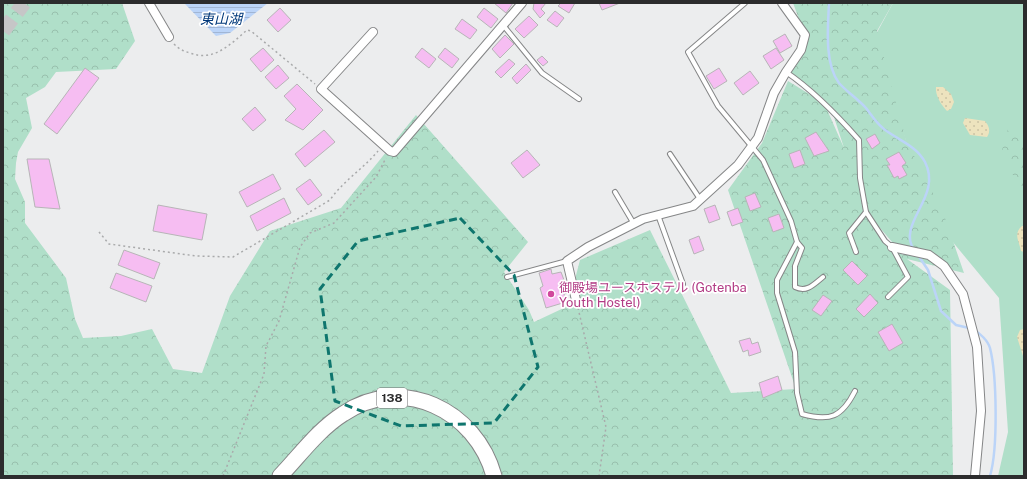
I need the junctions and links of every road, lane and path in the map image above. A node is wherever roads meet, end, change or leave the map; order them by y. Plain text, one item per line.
1 (149, 3) edge
2 (522, 3) edge
3 (745, 3) edge
4 (782, 3) edge
5 (502, 25) junction
6 (373, 32) dead end
7 (169, 37) joint
8 (786, 72) junction
9 (321, 89) junction
10 (579, 99) dead end
11 (382, 144) junction
12 (752, 146) junction
13 (390, 151) junction
14 (670, 154) dead end
15 (616, 192) dead end
16 (700, 199) junction
17 (866, 212) junction
18 (658, 215) junction
19 (634, 224) junction
20 (99, 232) dead end
21 (797, 242) junction
22 (892, 247) junction
23 (856, 252) dead end
24 (567, 261) junction
25 (507, 277) dead end
26 (823, 277) dead end
27 (683, 284) dead end
28 (888, 297) dead end
29 (576, 300) joint
30 (855, 391) dead end
31 (222, 476) edge
32 (280, 476) edge
33 (494, 476) edge
34 (599, 476) edge
35 (975, 476) edge

1 - 7 street
2 - 5 street
3 - 12 lane
4 - 8 street
5 - 10 lane
5 - 13 street
6 - 9 street
7 - 9 path
8 - 12 street
8 - 17 lane
9 - 11 street
11 - 13 street
11 - 20 path
12 - 16 street
12 - 21 lane
13 - 31 path
14 - 16 lane
15 - 19 lane
16 - 18 street
17 - 22 lane
17 - 23 lane
18 - 19 street
18 - 27 lane
19 - 24 street
21 - 26 lane
21 - 30 lane
22 - 28 lane
22 - 35 street
24 - 25 lane
24 - 29 street
29 - 34 path
32 - 33 highway, 138

